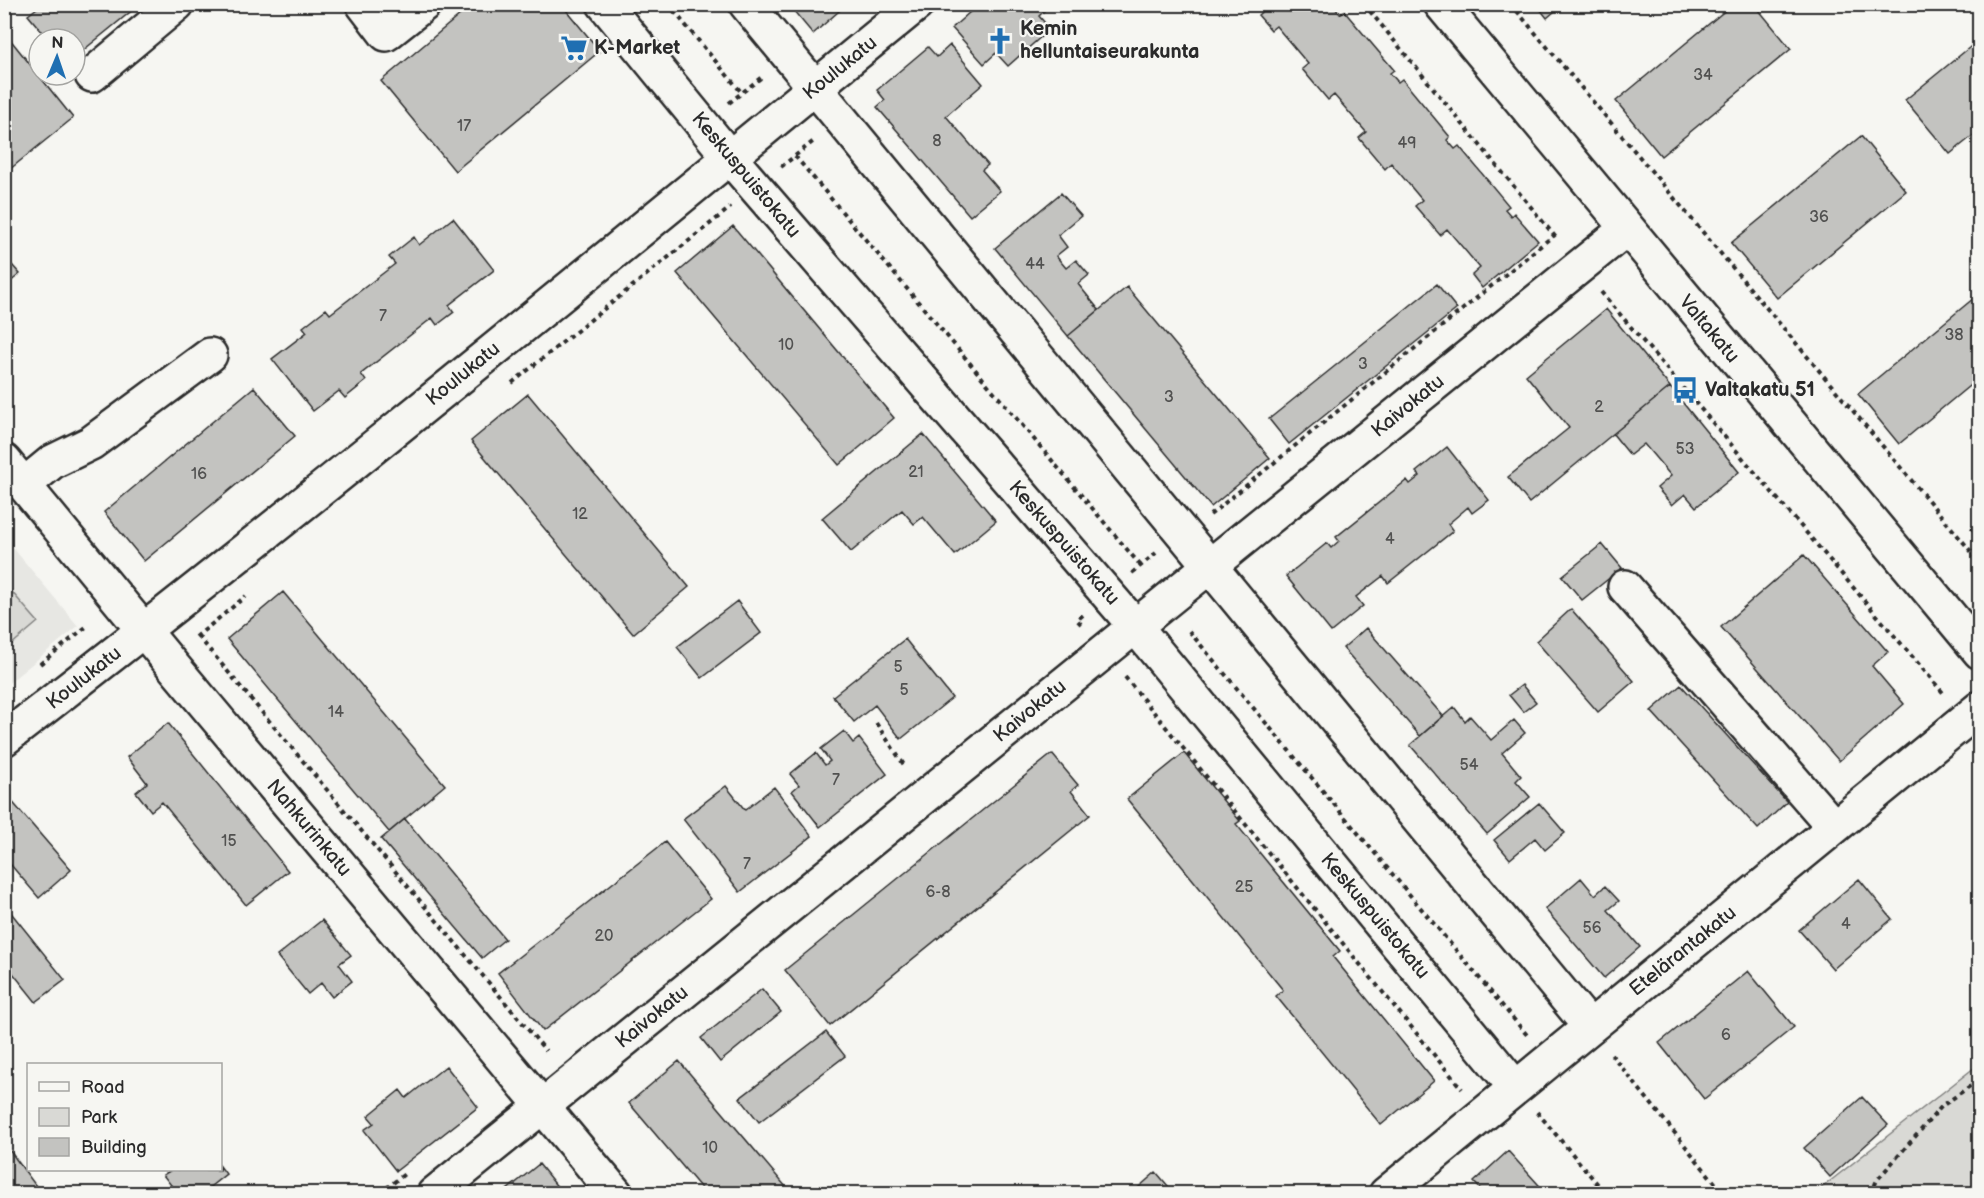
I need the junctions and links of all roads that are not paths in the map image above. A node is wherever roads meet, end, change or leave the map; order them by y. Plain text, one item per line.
1 (177, 4) edge
2 (363, 4) edge
3 (424, 4) edge
4 (604, 4) edge
5 (746, 4) edge
6 (918, 4) edge
7 (1441, 4) edge
8 (92, 75) dead end
9 (815, 88) junction
10 (730, 159) junction
11 (1626, 229) junction
12 (210, 355) dead end
13 (14, 473) edge
14 (1209, 566) junction
15 (1625, 587) dead end
16 (1135, 626) junction
17 (145, 631) junction
18 (1980, 652) edge
19 (1972, 714) edge
20 (4, 739) edge
21 (1834, 827) junction
22 (1590, 1027) junction
23 (1515, 1087) junction
24 (542, 1106) junction
25 (434, 1194) edge
26 (616, 1194) edge
27 (1386, 1194) edge

1 - 8 street
2 - 3 street
4 - 10 street, Keskuspuistokatu
5 - 9 street
6 - 9 street, Koulukatu
7 - 11 street, Valtakatu
9 - 10 street, Koulukatu
9 - 14 street
10 - 16 street, Keskuspuistokatu
10 - 17 street, Koulukatu
11 - 14 street, Kaivokatu
11 - 18 street, Valtakatu
12 - 13 street
13 - 17 street, Nahkurinkatu
14 - 16 street, Kaivokatu
14 - 22 street
15 - 21 street
16 - 23 street, Keskuspuistokatu
16 - 24 street, Kaivokatu
17 - 20 street, Koulukatu
17 - 24 street, Nahkurinkatu
19 - 21 street, Etelärantakatu
21 - 22 street, Etelärantakatu
22 - 23 street, Etelärantakatu
23 - 27 street, Etelärantakatu
24 - 25 street, Kaivokatu
24 - 26 street, Nahkurinkatu

